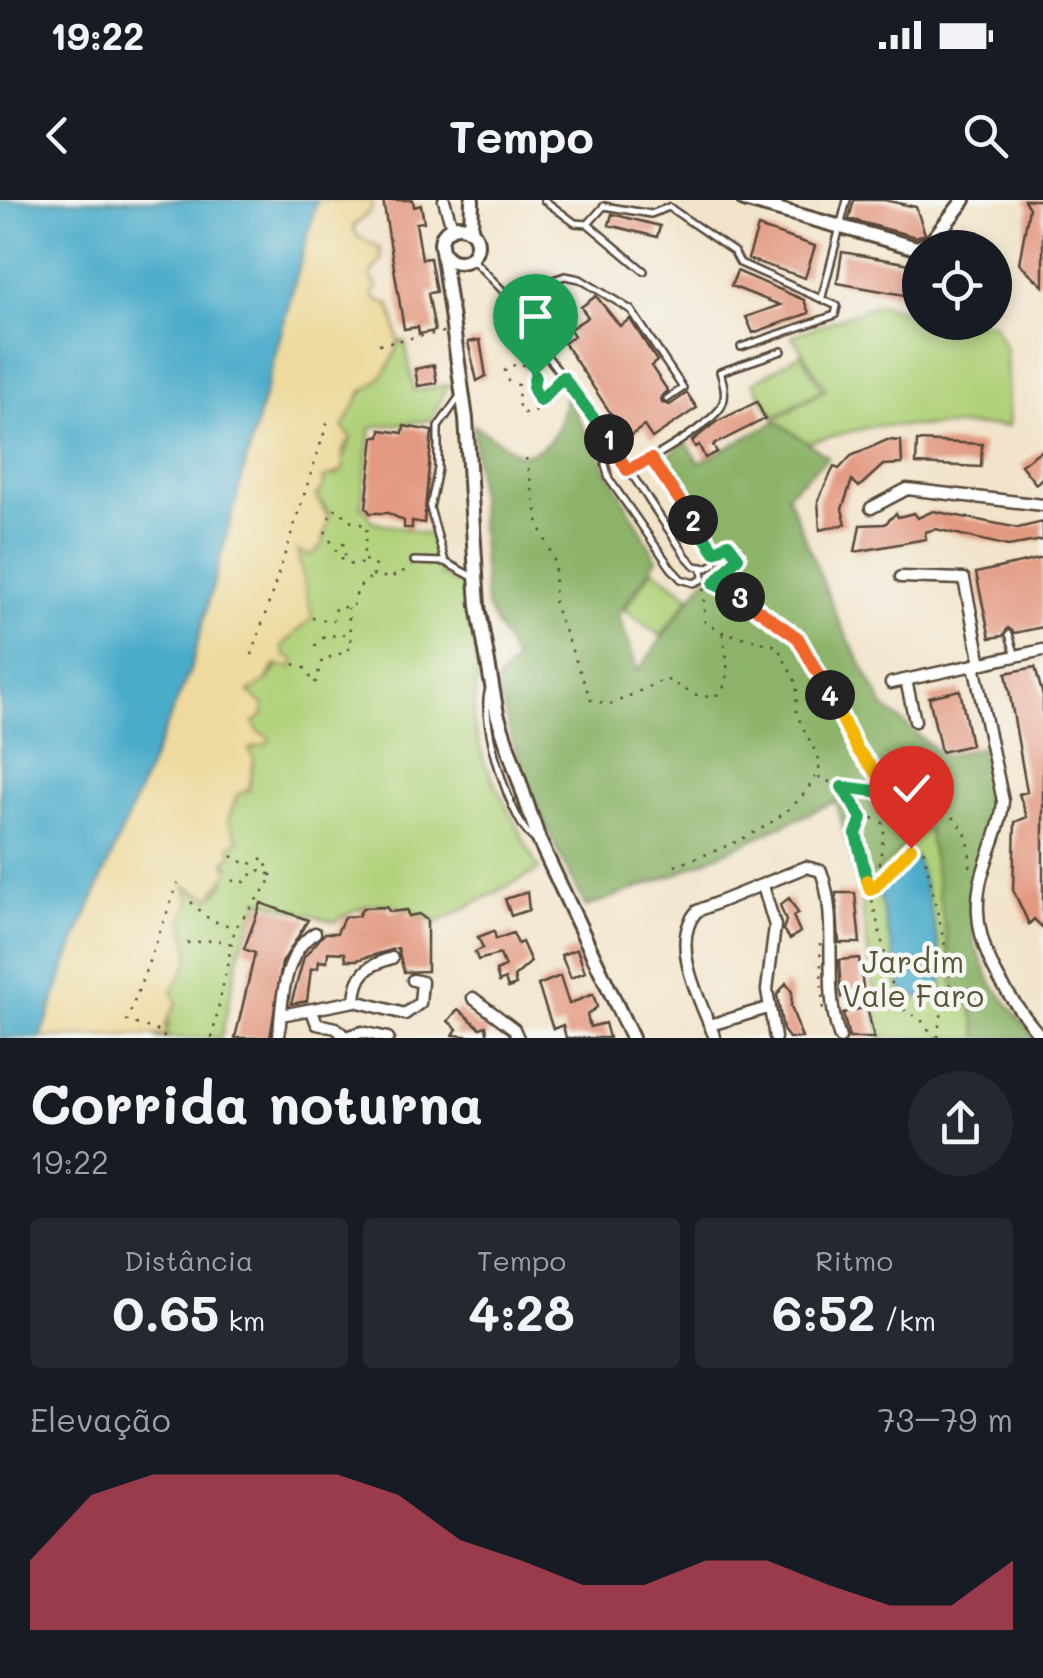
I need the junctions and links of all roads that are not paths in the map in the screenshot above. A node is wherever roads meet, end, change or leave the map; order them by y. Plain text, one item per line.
1 (444, 200) edge
2 (544, 200) edge
3 (744, 200) edge
4 (847, 200) edge
5 (958, 201) edge
6 (604, 203) edge
7 (672, 203) edge
8 (471, 206) edge
9 (588, 224) junction
10 (462, 228) junction
11 (840, 228) junction
12 (442, 250) junction
13 (470, 257) junction
14 (454, 261) junction
15 (644, 271) dead end
16 (444, 278) junction
17 (822, 297) junction
18 (513, 301) junction
19 (741, 347) dead end
20 (782, 351) dead end
21 (462, 394) junction
22 (667, 399) dead end
23 (612, 446) junction
24 (651, 459) junction
25 (627, 470) junction
26 (1043, 505) edge
27 (871, 508) dead end
28 (414, 561) road end
29 (445, 562) junction
30 (702, 568) junction
31 (475, 578) junction
32 (901, 578) dead end
33 (984, 632) dead end
34 (1009, 634) dead end
35 (977, 643) junction
36 (1043, 650) edge
37 (1017, 656) junction
38 (978, 665) junction
39 (906, 680) junction
40 (891, 684) dead end
41 (915, 721) dead end
42 (763, 886) junction
43 (315, 933) dead end
44 (392, 958) dead end
45 (413, 980) dead end
46 (473, 998) dead end
47 (354, 1001) junction
48 (768, 1008) junction
49 (312, 1011) junction
50 (281, 1015) junction
51 (710, 1025) junction
52 (342, 1036) edge
53 (279, 1038) edge
54 (388, 1038) edge
55 (518, 1038) edge
56 (632, 1038) edge
57 (716, 1038) edge
58 (775, 1038) edge
59 (840, 1038) edge
60 (1042, 1038) edge

1 - 10 street
2 - 9 lane
3 - 11 street
4 - 11 lane
5 - 11 street
6 - 7 lane
6 - 9 lane
7 - 17 lane
8 - 10 street
9 - 15 lane
10 - 12 street
10 - 13 street
11 - 17 lane
12 - 14 street
12 - 16 street
13 - 14 street
13 - 18 lane
14 - 16 street
16 - 21 street
17 - 19 lane
18 - 22 lane
18 - 23 lane
20 - 24 lane
21 - 29 lane
21 - 31 street
23 - 25 lane
23 - 30 lane
24 - 25 lane
24 - 30 lane
25 - 30 lane
26 - 27 street
28 - 29 lane
29 - 31 lane
31 - 56 street
32 - 35 street
33 - 35 lane
34 - 37 lane
35 - 38 street
36 - 37 street
37 - 38 street
38 - 39 street
38 - 60 street
39 - 40 street
39 - 41 street
42 - 48 street
42 - 51 street
42 - 59 street
43 - 50 street
44 - 47 street
45 - 47 street
46 - 55 street
47 - 49 street
48 - 51 street
48 - 58 street
49 - 50 street
49 - 52 street
50 - 53 street
51 - 57 street
52 - 54 street

